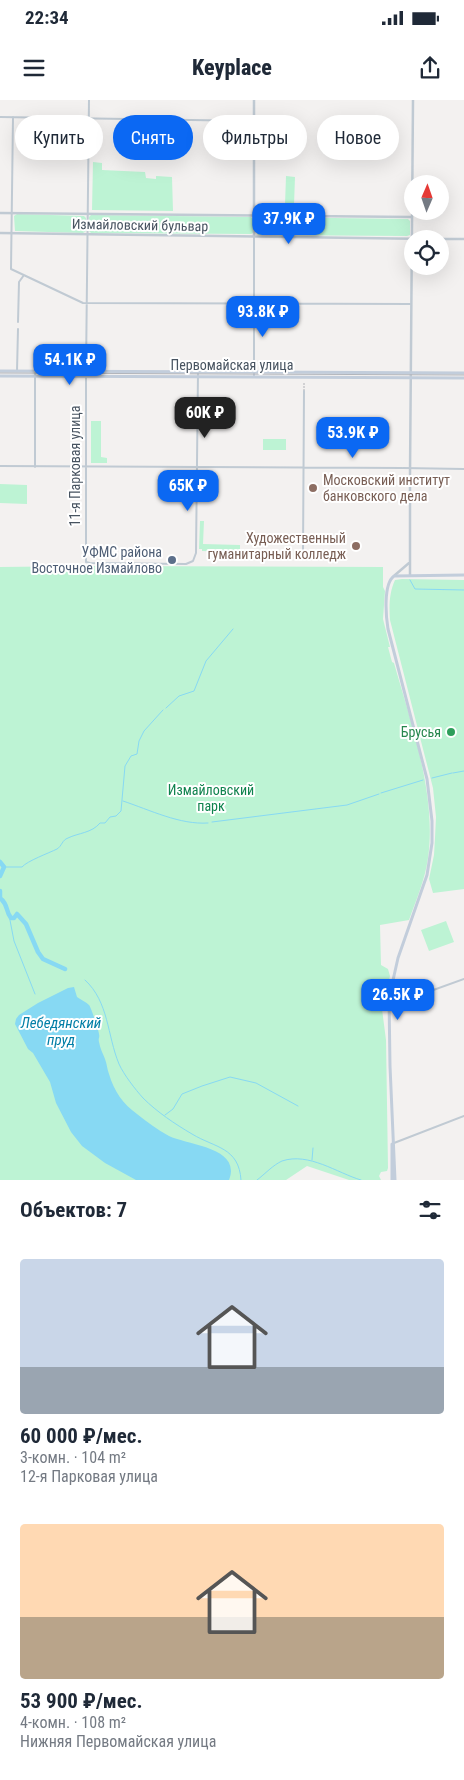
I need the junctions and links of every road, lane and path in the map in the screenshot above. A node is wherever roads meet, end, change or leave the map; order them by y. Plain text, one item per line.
1 (89, 100) edge
2 (254, 100) edge
3 (413, 100) edge
4 (89, 115) edge
5 (254, 115) edge
6 (0, 117) edge
7 (13, 117) joint
8 (103, 118) edge
9 (203, 120) edge
10 (89, 160) edge
11 (254, 160) edge
12 (412, 175) edge
13 (0, 213) edge
14 (12, 213) junction
15 (88, 214) junction
16 (254, 215) junction
17 (404, 217) edge
18 (0, 233) edge
19 (12, 233) junction
20 (88, 234) junction
21 (254, 236) junction
22 (404, 238) edge
23 (449, 239) edge
24 (464, 239) edge
25 (24, 275) junction
26 (410, 275) edge
27 (87, 303) junction
28 (254, 304) junction
29 (410, 304) junction
30 (18, 322) dead end
31 (18, 330) dead end
32 (0, 371) edge
33 (86, 371) junction
34 (17, 372) junction
35 (254, 372) junction
36 (411, 373) junction
37 (464, 373) edge
38 (35, 374) junction
39 (198, 374) junction
40 (0, 376) edge
41 (86, 377) junction
42 (254, 377) junction
43 (304, 377) junction
44 (410, 378) junction
45 (464, 378) edge
46 (304, 391) tunnel mouth
47 (0, 466) edge
48 (35, 467) junction
49 (85, 467) junction
50 (196, 467) junction
51 (304, 468) junction
52 (410, 468) junction
53 (464, 469) edge
54 (303, 554) dead end
55 (410, 562) junction
56 (410, 575) junction
57 (464, 575) edge
58 (395, 576) junction
59 (464, 979) edge
60 (389, 1006) junction
61 (464, 1116) edge
62 (392, 1143) junction
63 (393, 1180) edge

1 - 4 street, 11-я Парковая улица
2 - 5 street
3 - 12 street
6 - 7 street
7 - 14 street
8 - 9 street
10 - 15 street, 11-я Парковая улица
11 - 16 street
13 - 14 street, Измайловский бульвар
14 - 15 street, Измайловский бульвар
14 - 19 street
15 - 16 street, Измайловский бульвар
15 - 20 street, 11-я Парковая улица
16 - 17 street, Измайловский бульвар
16 - 21 street
18 - 19 street, Измайловский бульвар
19 - 20 street, Измайловский бульвар
19 - 25 street
20 - 21 street, Измайловский бульвар
20 - 27 street, 11-я Парковая улица
21 - 22 street, Измайловский бульвар
21 - 28 street
23 - 24 street
25 - 27 street
25 - 30 street
26 - 29 street
27 - 28 street
27 - 33 street, 11-я Парковая улица
28 - 29 street
28 - 35 street
29 - 36 street
31 - 34 street
32 - 34 main road, Первомайская улица
33 - 38 main road, Первомайская улица
33 - 39 main road, Первомайская улица
33 - 41 street, 11-я Парковая улица
34 - 38 main road, Первомайская улица
35 - 39 main road, Первомайская улица
35 - 42 street
35 - 43 main road, Первомайская улица
36 - 37 main road, Первомайская улица
36 - 43 main road, Первомайская улица
36 - 44 street
38 - 40 main road, Первомайская улица
38 - 41 main road, Первомайская улица
38 - 48 street
39 - 41 main road, Первомайская улица
39 - 42 main road, Первомайская улица
39 - 50 street
41 - 49 street, 11-я Парковая улица
42 - 43 main road, Первомайская улица
43 - 44 main road, Первомайская улица
44 - 45 main road, Первомайская улица
44 - 52 street
46 - 51 street
47 - 48 street
48 - 49 street
49 - 50 street
49 - 50 street, 11-я Парковая улица
50 - 51 street
51 - 52 street
51 - 54 street
52 - 53 street
52 - 55 street
55 - 56 street
55 - 58 street
56 - 57 main road
56 - 58 main road
58 - 60 main road
59 - 60 street
60 - 62 main road
61 - 62 street
62 - 63 main road

